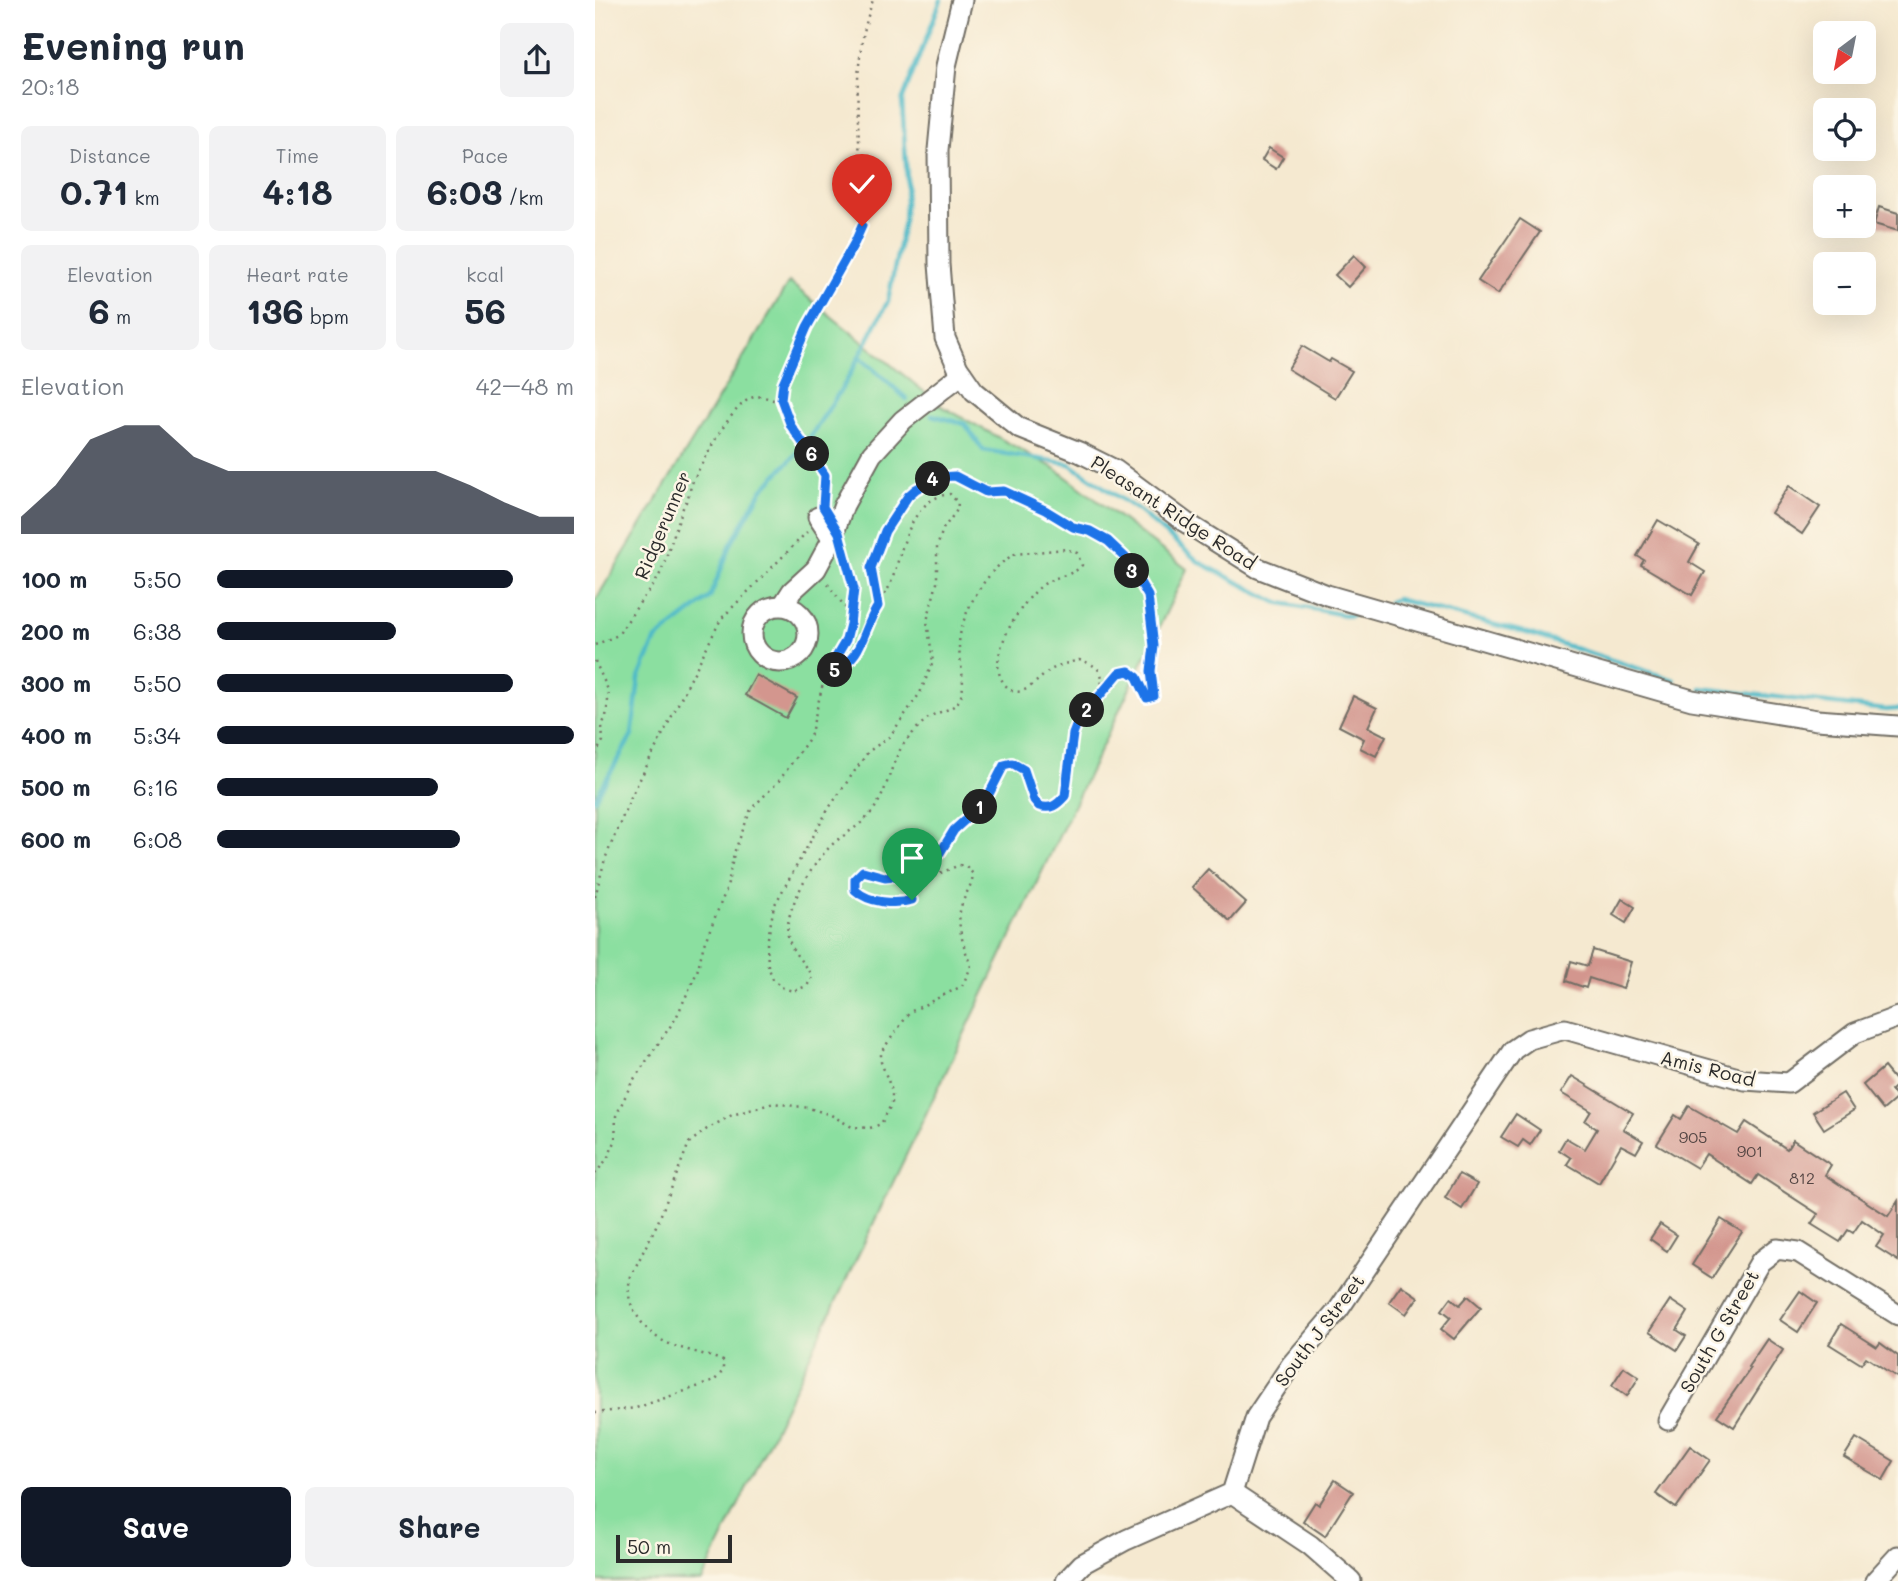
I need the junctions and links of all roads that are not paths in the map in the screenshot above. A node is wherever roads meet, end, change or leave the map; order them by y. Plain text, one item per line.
1 (962, 0) edge
2 (963, 374) junction
3 (818, 517) road end
4 (834, 533) junction
5 (783, 606) dead end
6 (1898, 726) edge
7 (1898, 1017) edge
8 (1544, 1034) joint
9 (1898, 1315) edge
10 (1668, 1420) dead end
11 (1232, 1493) junction
12 (1898, 1556) edge
13 (1066, 1581) edge
14 (1351, 1581) edge
15 (1875, 1581) edge

1 - 2 street, Pleasant Ridge Road
2 - 4 street
2 - 6 street, Pleasant Ridge Road
3 - 4 street
4 - 5 street
7 - 8 street, Amis Road
8 - 11 street, South J Street
9 - 10 street, South G Street
11 - 13 street
11 - 14 street
12 - 15 street

